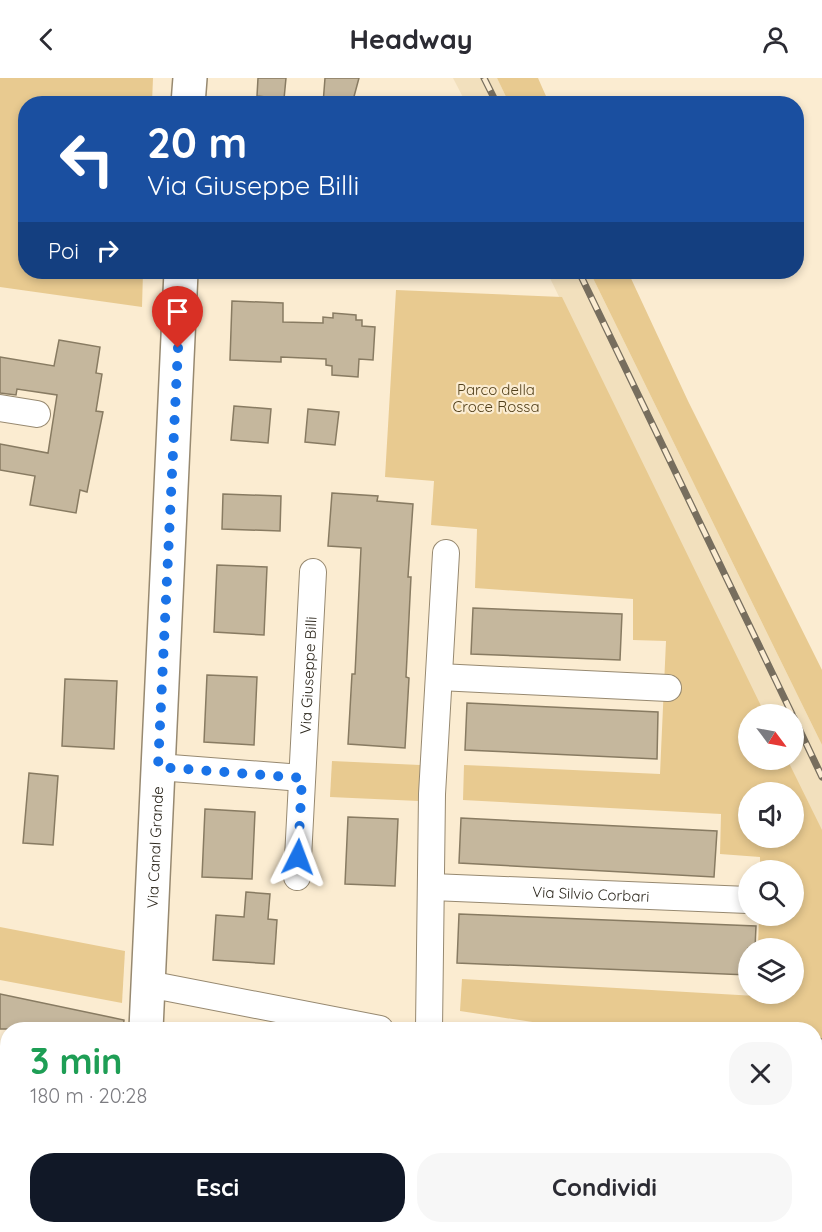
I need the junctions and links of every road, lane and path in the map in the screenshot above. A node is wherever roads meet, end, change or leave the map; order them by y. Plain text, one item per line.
1 (190, 78) edge
2 (189, 96) edge
3 (181, 279) edge
4 (0, 408) edge
5 (37, 414) dead end
6 (446, 552) dead end
7 (313, 572) dead end
8 (439, 677) junction
9 (668, 688) dead end
10 (158, 767) junction
11 (302, 778) junction
12 (297, 877) dead end
13 (432, 887) junction
14 (738, 900) edge
15 (148, 984) junction
16 (146, 1022) edge
17 (344, 1022) edge
18 (429, 1022) edge

1 - 2 main road
3 - 10 main road, Via Canal Grande
4 - 5 street
6 - 8 street
7 - 11 street, Via Giuseppe Billi
8 - 9 street
8 - 13 street
10 - 11 street
10 - 15 main road, Via Canal Grande
11 - 12 street, Via Giuseppe Billi
13 - 14 street, Via Silvio Corbari
13 - 18 street
15 - 16 main road, Via Canal Grande
15 - 17 street

